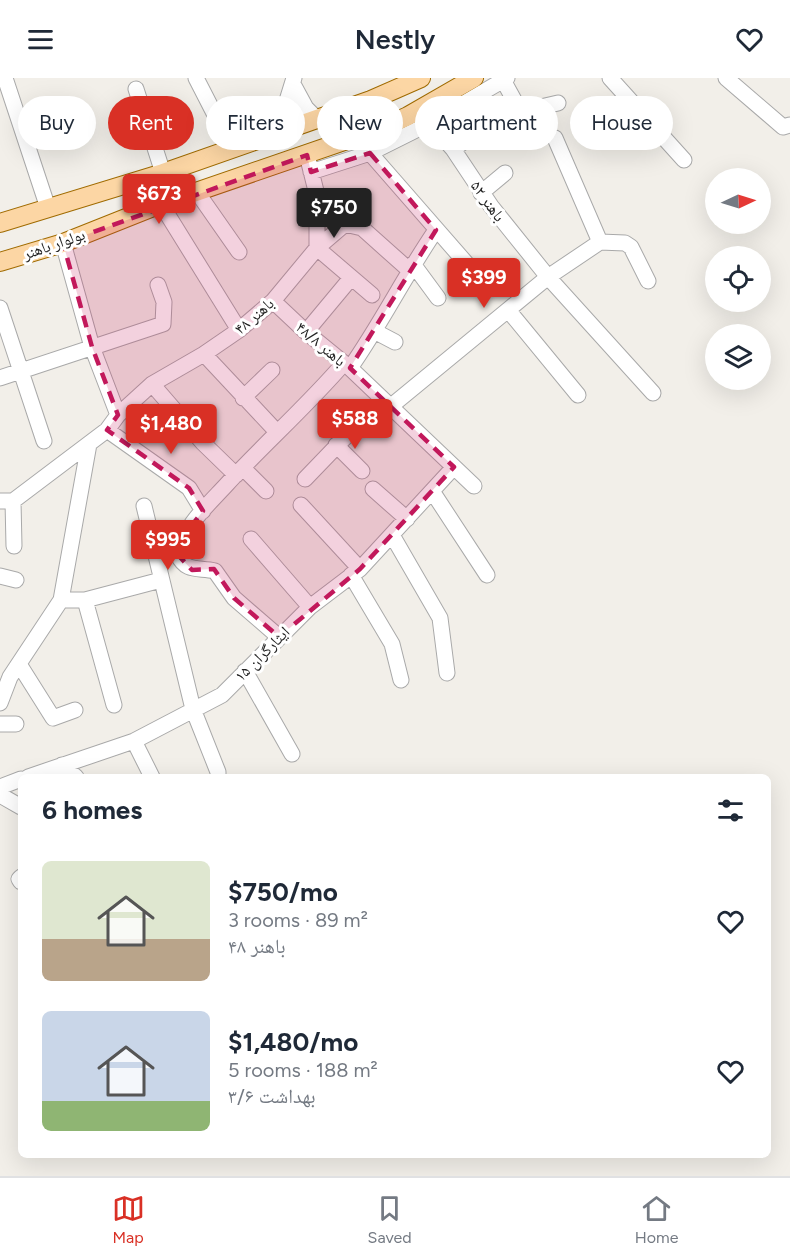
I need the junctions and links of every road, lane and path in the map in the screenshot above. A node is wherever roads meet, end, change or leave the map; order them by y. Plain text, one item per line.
1 (5, 78) edge
2 (196, 78) edge
3 (422, 78) edge
4 (474, 78) edge
5 (610, 78) edge
6 (726, 78) edge
7 (505, 79) edge
8 (293, 81) edge
9 (136, 89) dead end
10 (288, 96) edge
11 (380, 96) edge
12 (476, 96) edge
13 (513, 96) edge
14 (206, 97) edge
15 (317, 119) joint
16 (305, 124) edge
17 (790, 125) edge
18 (403, 126) edge
19 (558, 145) edge
20 (226, 150) edge
21 (346, 150) edge
22 (373, 150) edge
23 (454, 150) edge
24 (370, 153) junction
25 (684, 160) dead end
26 (309, 164) junction
27 (163, 173) junction
28 (505, 173) dead end
29 (197, 192) junction
30 (481, 193) junction
31 (161, 204) junction
32 (48, 208) junction
33 (0, 223) edge
34 (436, 230) junction
35 (600, 242) junction
36 (63, 243) junction
37 (317, 248) junction
38 (239, 252) dead end
39 (0, 262) edge
40 (411, 267) junction
41 (548, 277) junction
42 (351, 278) junction
43 (480, 279) dead end
44 (648, 280) dead end
45 (158, 285) dead end
46 (372, 295) dead end
47 (438, 298) dead end
48 (273, 301) junction
49 (0, 308) edge
50 (508, 310) junction
51 (239, 330) junction
52 (306, 332) junction
53 (376, 332) junction
54 (395, 342) dead end
55 (92, 346) junction
56 (204, 354) junction
57 (347, 365) junction
58 (21, 370) junction
59 (272, 370) dead end
60 (0, 378) edge
61 (152, 384) junction
62 (653, 393) dead end
63 (578, 395) dead end
64 (243, 398) junction
65 (386, 403) junction
66 (118, 415) junction
67 (107, 430) junction
68 (277, 432) junction
69 (44, 441) dead end
70 (88, 444) junction
71 (336, 445) junction
72 (454, 467) junction
73 (362, 471) dead end
74 (239, 472) junction
75 (305, 479) dead end
76 (474, 486) dead end
77 (373, 489) dead end
78 (266, 491) dead end
79 (432, 491) junction
80 (7, 501) edge
81 (301, 505) dead end
82 (144, 506) dead end
83 (203, 511) junction
84 (407, 519) junction
85 (392, 535) junction
86 (251, 539) dead end
87 (14, 546) dead end
88 (355, 572) junction
89 (487, 575) dead end
90 (0, 576) edge
91 (16, 580) dead end
92 (161, 580) junction
93 (62, 600) junction
94 (85, 600) junction
95 (310, 607) junction
96 (279, 637) junction
97 (19, 663) junction
98 (245, 671) junction
99 (447, 673) dead end
100 (401, 680) dead end
101 (0, 704) edge
102 (114, 705) dead end
103 (193, 709) junction
104 (75, 710) dead end
105 (0, 724) edge
106 (16, 724) dead end
107 (134, 741) junction
108 (292, 754) dead end
109 (62, 765) junction
110 (36, 774) edge
111 (72, 774) edge
112 (150, 774) edge
113 (218, 774) edge
114 (18, 780) edge
115 (0, 787) edge
116 (0, 795) edge
117 (18, 805) edge

1 - 32 street
2 - 14 street
3 - 11 main road
4 - 18 main road, بولوار باهنر
5 - 25 street
6 - 17 street
7 - 12 street
7 - 13 street
8 - 10 street
8 - 15 street
9 - 27 street
15 - 16 main road
19 - 35 street
20 - 27 main road
21 - 26 main road, بولوار باهنر
22 - 24 street
23 - 30 street, باهنر ۵۲
24 - 26 street
24 - 34 street
26 - 29 main road, بولوار باهنر
26 - 37 street
27 - 32 main road
28 - 30 street
29 - 31 main road, بولوار باهنر
29 - 38 street
30 - 41 street, باهنر ۵۲
31 - 36 main road, بولوار باهنر
31 - 51 street
32 - 33 main road
34 - 40 street
34 - 43 street
35 - 41 street
35 - 44 street
36 - 39 main road, بولوار باهنر
36 - 55 street
37 - 40 street, باهنر ۴۸
37 - 42 street
37 - 48 street, باهنر ۴۸
40 - 47 street
40 - 53 street
41 - 50 street
41 - 62 street, باهنر ۵۲
42 - 46 street
42 - 52 street
45 - 55 street
48 - 51 street, باهنر ۴۸
48 - 52 street, باهنر ۴۸/۸
49 - 58 street
50 - 63 street
50 - 65 street
51 - 56 street, باهنر ۴۸
52 - 57 street, باهنر ۴۸/۸
53 - 54 street
53 - 57 street
55 - 58 street
55 - 66 street
56 - 61 street, باهنر ۴۸
56 - 64 street
57 - 65 street, باهنر ۴۸/۸
57 - 68 street
58 - 60 street
58 - 69 street
59 - 64 street
61 - 66 street, باهنر ۴۸
61 - 74 street
64 - 68 street
65 - 71 street
65 - 72 street, باهنر ۴۸/۸
66 - 67 street, باهنر ۴۸
67 - 70 street, باهنر ۴۸
67 - 83 street
68 - 74 street
70 - 80 street, باهنر ۴۸
70 - 93 street
71 - 73 street
71 - 75 street
72 - 76 street, باهنر ۴۸/۸
72 - 79 street, ایثارگران ۱۵
74 - 78 street
74 - 83 street
77 - 84 street
79 - 84 street, ایثارگران ۱۵
79 - 89 street
80 - 87 street
81 - 88 street
82 - 92 street
83 - 96 street
84 - 85 street, ایثارگران ۱۵
85 - 88 street, ایثارگران ۱۵
85 - 99 street
86 - 95 street
88 - 95 street, ایثارگران ۱۵
88 - 100 street
90 - 91 street
92 - 94 street
92 - 103 street
93 - 94 street
93 - 97 street
94 - 102 street
95 - 96 street, ایثارگران ۱۵
96 - 98 street, ایثارگران ۱۵
97 - 101 street
97 - 104 street
98 - 103 street, ایثارگران ۱۵
98 - 108 street
103 - 107 street, ایثارگران ۱۵
103 - 113 street
105 - 106 street
107 - 109 street, ایثارگران ۱۵
107 - 112 street
109 - 110 street, ایثارگران ۱۵
109 - 111 street
114 - 115 street
116 - 117 street

